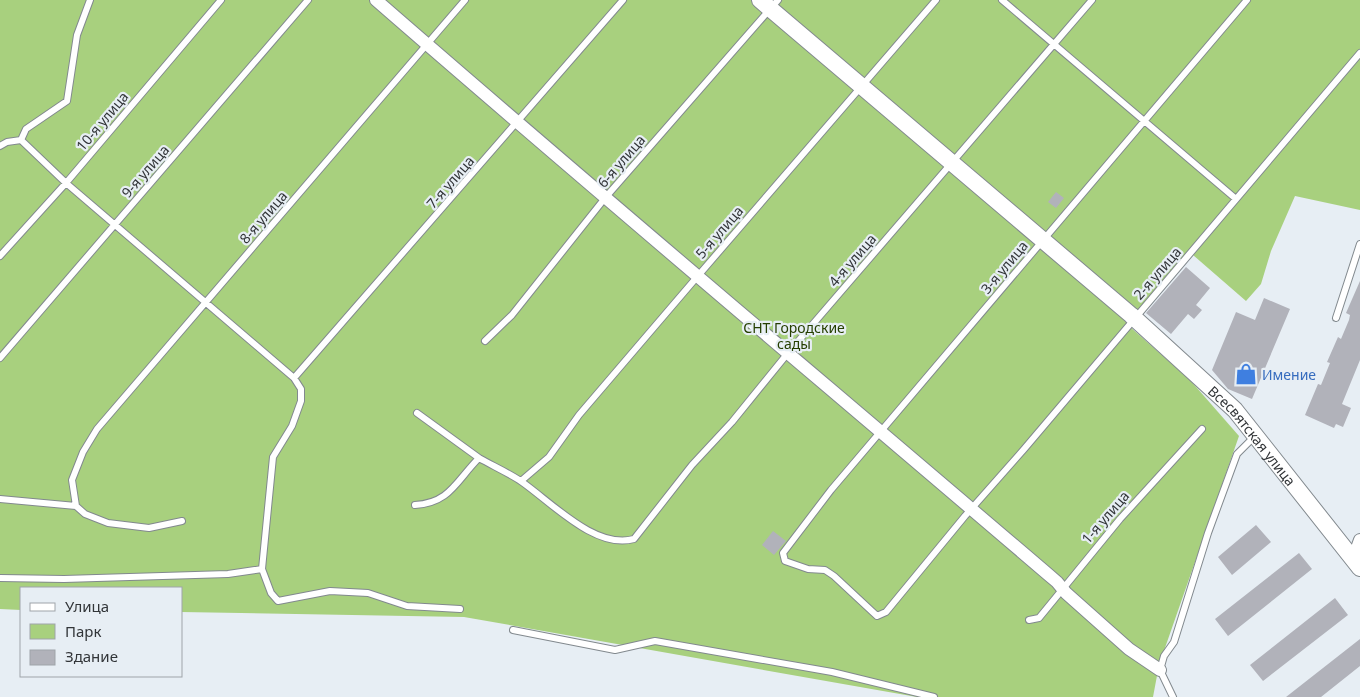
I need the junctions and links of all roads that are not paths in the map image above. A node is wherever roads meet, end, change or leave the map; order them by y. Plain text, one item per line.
1 (90, 0) edge
2 (220, 0) edge
3 (308, 0) edge
4 (376, 0) edge
5 (464, 0) edge
6 (623, 0) edge
7 (936, 0) edge
8 (1002, 0) edge
9 (1092, 0) edge
10 (1247, 0) edge
11 (769, 3) edge
12 (427, 44) junction
13 (1054, 44) junction
14 (1360, 53) edge
15 (862, 87) junction
16 (1143, 121) junction
17 (518, 123) junction
18 (20, 140) junction
19 (0, 146) edge
20 (952, 163) junction
21 (66, 183) junction
22 (605, 198) junction
23 (1236, 199) junction
24 (114, 225) junction
25 (1043, 241) junction
26 (1360, 244) edge
27 (0, 256) edge
28 (697, 277) junction
29 (206, 303) junction
30 (1132, 317) junction
31 (1336, 318) dead end
32 (485, 341) dead end
33 (788, 353) junction
34 (0, 358) edge
35 (294, 378) junction
36 (417, 413) dead end
37 (1202, 429) dead end
38 (882, 432) junction
39 (1256, 436) junction
40 (479, 458) junction
41 (521, 481) junction
42 (0, 499) edge
43 (415, 505) dead end
44 (76, 506) junction
45 (972, 509) junction
46 (182, 521) dead end
47 (1360, 540) edge
48 (783, 553) joint
49 (1356, 563) edge
50 (262, 569) junction
51 (0, 578) edge
52 (1062, 588) junction
53 (460, 608) dead end
54 (1029, 620) dead end
55 (513, 630) dead end
56 (1160, 670) junction
57 (934, 697) edge
58 (1174, 697) edge

1 - 18 lane
2 - 21 lane, 10-я улица
3 - 24 lane, 9-я улица
4 - 12 street
5 - 12 lane, 8-я улица
6 - 17 lane, 7-я улица
7 - 15 lane, 5-я улица
8 - 13 lane
9 - 13 lane, 4-я улица
10 - 16 lane, 3-я улица
11 - 15 street, Всесвятская улица
11 - 22 lane, 6-я улица
12 - 17 street
12 - 29 lane, 8-я улица
13 - 16 lane
13 - 20 lane, 4-я улица
14 - 23 lane, 2-я улица
15 - 20 street, Всесвятская улица
15 - 28 lane, 5-я улица
16 - 23 lane
16 - 25 lane, 3-я улица
17 - 22 street
17 - 35 lane, 7-я улица
18 - 19 lane
18 - 21 lane
20 - 25 street, Всесвятская улица
20 - 33 lane, 4-я улица
21 - 24 lane
21 - 27 lane, 10-я улица
22 - 28 street
22 - 32 lane, 6-я улица
23 - 30 lane, 2-я улица
24 - 29 lane
24 - 34 lane, 9-я улица
25 - 30 street, Всесвятская улица
25 - 38 lane, 3-я улица
26 - 31 lane
28 - 33 street
28 - 41 lane, 5-я улица
29 - 35 lane
29 - 44 lane, 8-я улица
30 - 39 street, Всесвятская улица
30 - 45 lane, 2-я улица
33 - 38 street
33 - 41 lane, 4-я улица
35 - 50 lane
36 - 40 lane
37 - 52 lane, 1-я улица
38 - 45 street
38 - 48 lane, 3-я улица
39 - 49 street, Всесвятская улица
39 - 56 lane
40 - 41 lane
40 - 43 lane
42 - 44 lane
44 - 46 lane
45 - 48 lane, 2-я улица
45 - 52 street
47 - 49 street
50 - 51 lane
50 - 53 lane
52 - 54 lane, 1-я улица
52 - 56 street
55 - 57 lane
56 - 58 lane

